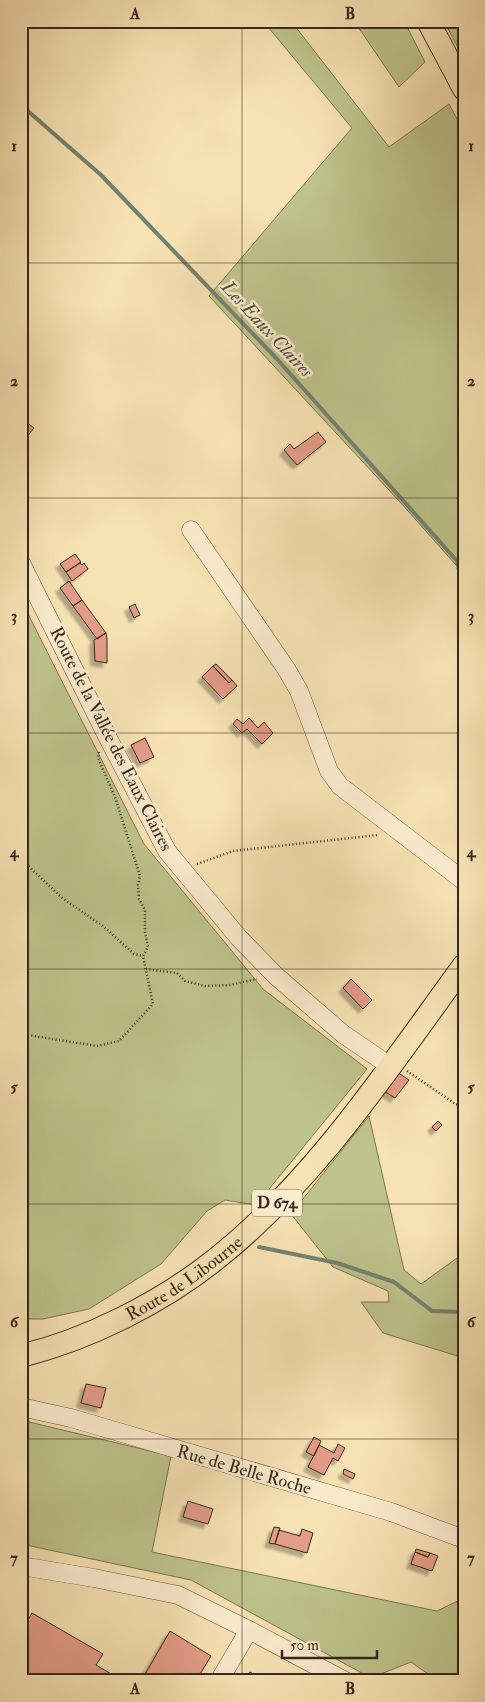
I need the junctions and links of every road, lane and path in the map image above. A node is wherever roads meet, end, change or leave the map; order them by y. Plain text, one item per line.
1 (428, 21) edge
2 (464, 89) edge
3 (191, 530) dead end
4 (21, 563) edge
5 (107, 736) junction
6 (392, 826) junction
7 (21, 859) edge
8 (182, 870) junction
9 (464, 881) edge
10 (144, 956) junction
11 (464, 965) edge
12 (146, 969) junction
13 (273, 973) junction
14 (21, 1034) edge
15 (392, 1064) junction
16 (464, 1108) edge
17 (21, 1356) edge
18 (21, 1407) edge
19 (464, 1539) edge
20 (21, 1566) edge
21 (249, 1630) junction
22 (219, 1681) edge
23 (345, 1681) edge

1 - 2 main road
3 - 6 street
4 - 5 street, Route de la Vallée des Eaux Claires
5 - 8 street, Route de la Vallée des Eaux Claires
5 - 10 path
6 - 8 path
6 - 9 street
7 - 10 path
8 - 13 street, Route de la Vallée des Eaux Claires
10 - 12 path
11 - 15 main road, Route de Libourne / D 674
12 - 13 path
12 - 14 path
13 - 15 street, Route de la Vallée des Eaux Claires
15 - 16 path
15 - 17 main road, Route de Libourne / D 674
18 - 19 street, Rue de Belle Roche
20 - 21 street
21 - 22 street
21 - 23 street

